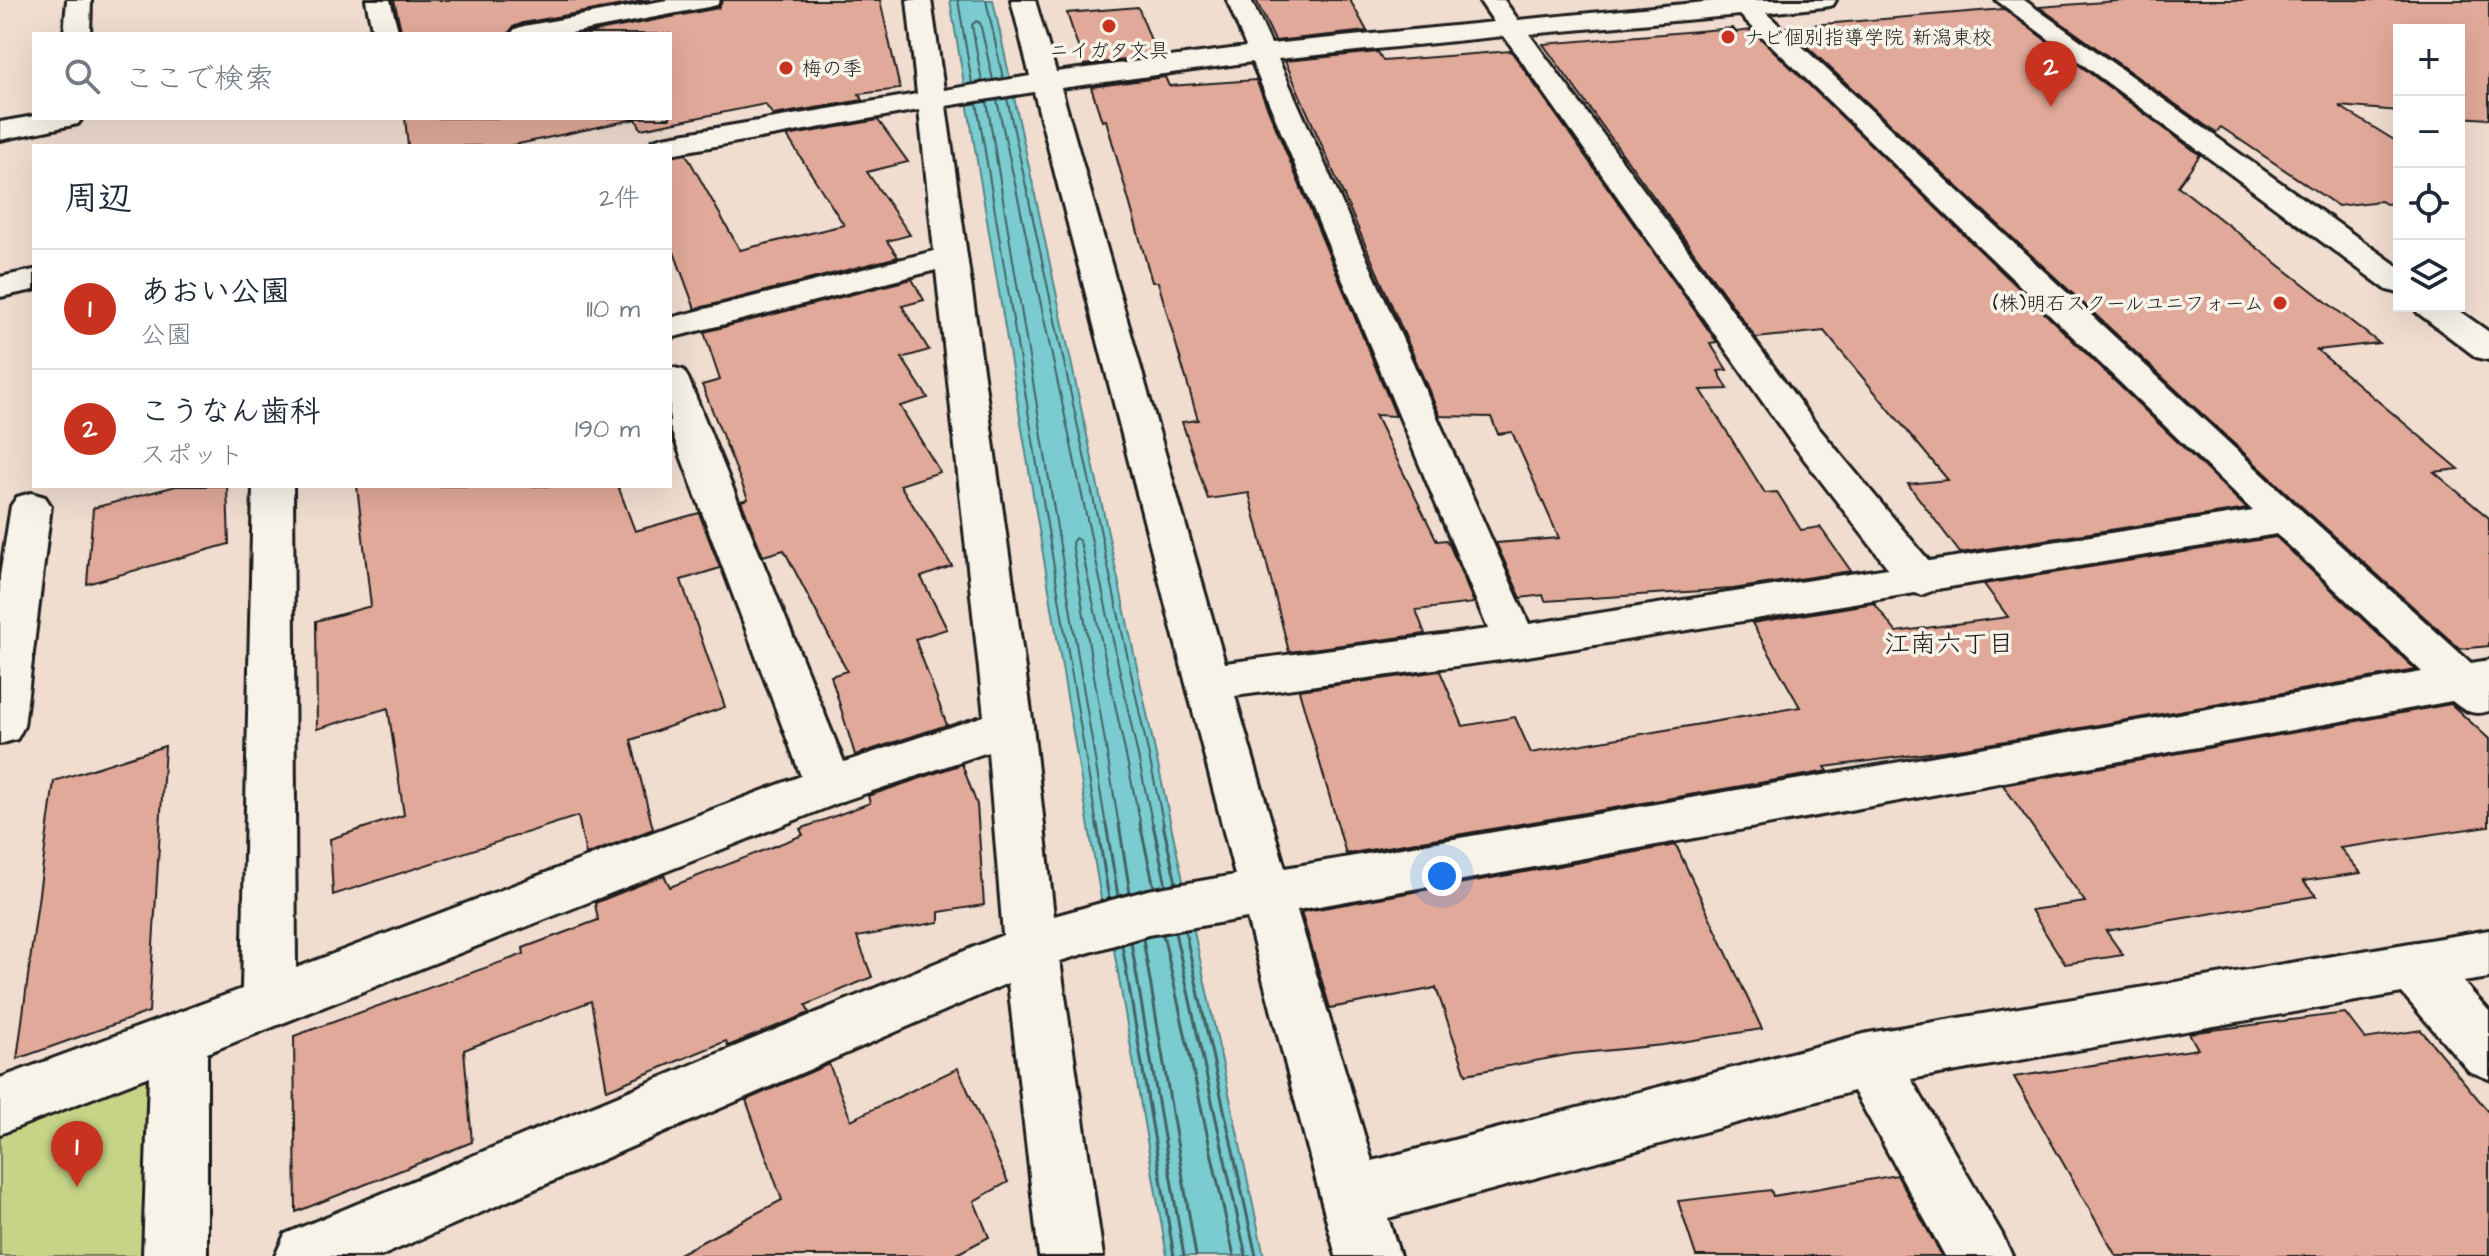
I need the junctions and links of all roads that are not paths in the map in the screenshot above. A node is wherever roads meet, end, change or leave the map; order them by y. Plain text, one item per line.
1 (79, 0) edge
2 (378, 0) edge
3 (708, 0) edge
4 (919, 0) edge
5 (1023, 0) edge
6 (1239, 0) edge
7 (1491, 0) edge
8 (1824, 0) edge
9 (2008, 0) edge
10 (673, 3) edge
11 (1742, 4) edge
12 (1512, 29) junction
13 (77, 32) edge
14 (386, 32) edge
15 (534, 32) edge
16 (1263, 54) junction
17 (1031, 85) junction
18 (930, 99) junction
19 (55, 120) edge
20 (65, 120) edge
21 (0, 131) edge
22 (61, 144) edge
23 (672, 144) edge
24 (952, 256) junction
25 (2393, 279) edge
26 (32, 280) edge
27 (0, 287) edge
28 (2438, 312) edge
29 (672, 327) edge
30 (2489, 349) edge
31 (672, 383) edge
32 (273, 488) edge
33 (30, 497) edge
34 (2286, 519) junction
35 (1921, 580) junction
36 (1515, 642) junction
37 (1210, 682) junction
38 (2480, 689) edge
39 (0, 726) edge
40 (1009, 726) junction
41 (829, 786) junction
42 (1269, 893) junction
43 (1031, 948) junction
44 (2489, 954) edge
45 (2414, 967) junction
46 (269, 1004) junction
47 (179, 1038) junction
48 (2489, 1052) edge
49 (1868, 1060) junction
50 (0, 1106) edge
51 (1353, 1197) junction
52 (1068, 1255) edge
53 (175, 1256) edge
54 (307, 1256) edge
55 (1368, 1256) edge
56 (1980, 1256) edge

1 - 13 street
2 - 14 street
3 - 10 street
4 - 18 street
5 - 17 street
6 - 16 street
7 - 12 street
8 - 11 street
9 - 25 street
10 - 15 street
11 - 12 street
11 - 34 street
12 - 16 street
12 - 35 street
16 - 17 street
16 - 36 street
17 - 18 street
17 - 37 street
18 - 23 street
18 - 24 street
19 - 21 street
20 - 22 street
24 - 29 street
24 - 40 street
26 - 27 street
28 - 30 street
31 - 41 street
32 - 46 street
33 - 39 street
34 - 35 street
34 - 38 street
35 - 36 street
36 - 37 street
37 - 42 street
38 - 42 street
40 - 41 street
40 - 43 street
41 - 46 street
42 - 43 street
42 - 51 street
43 - 52 street
43 - 54 street
44 - 45 street
45 - 48 street
45 - 49 street
46 - 47 street
47 - 50 street
47 - 53 street
49 - 51 street
49 - 56 street
51 - 55 street

